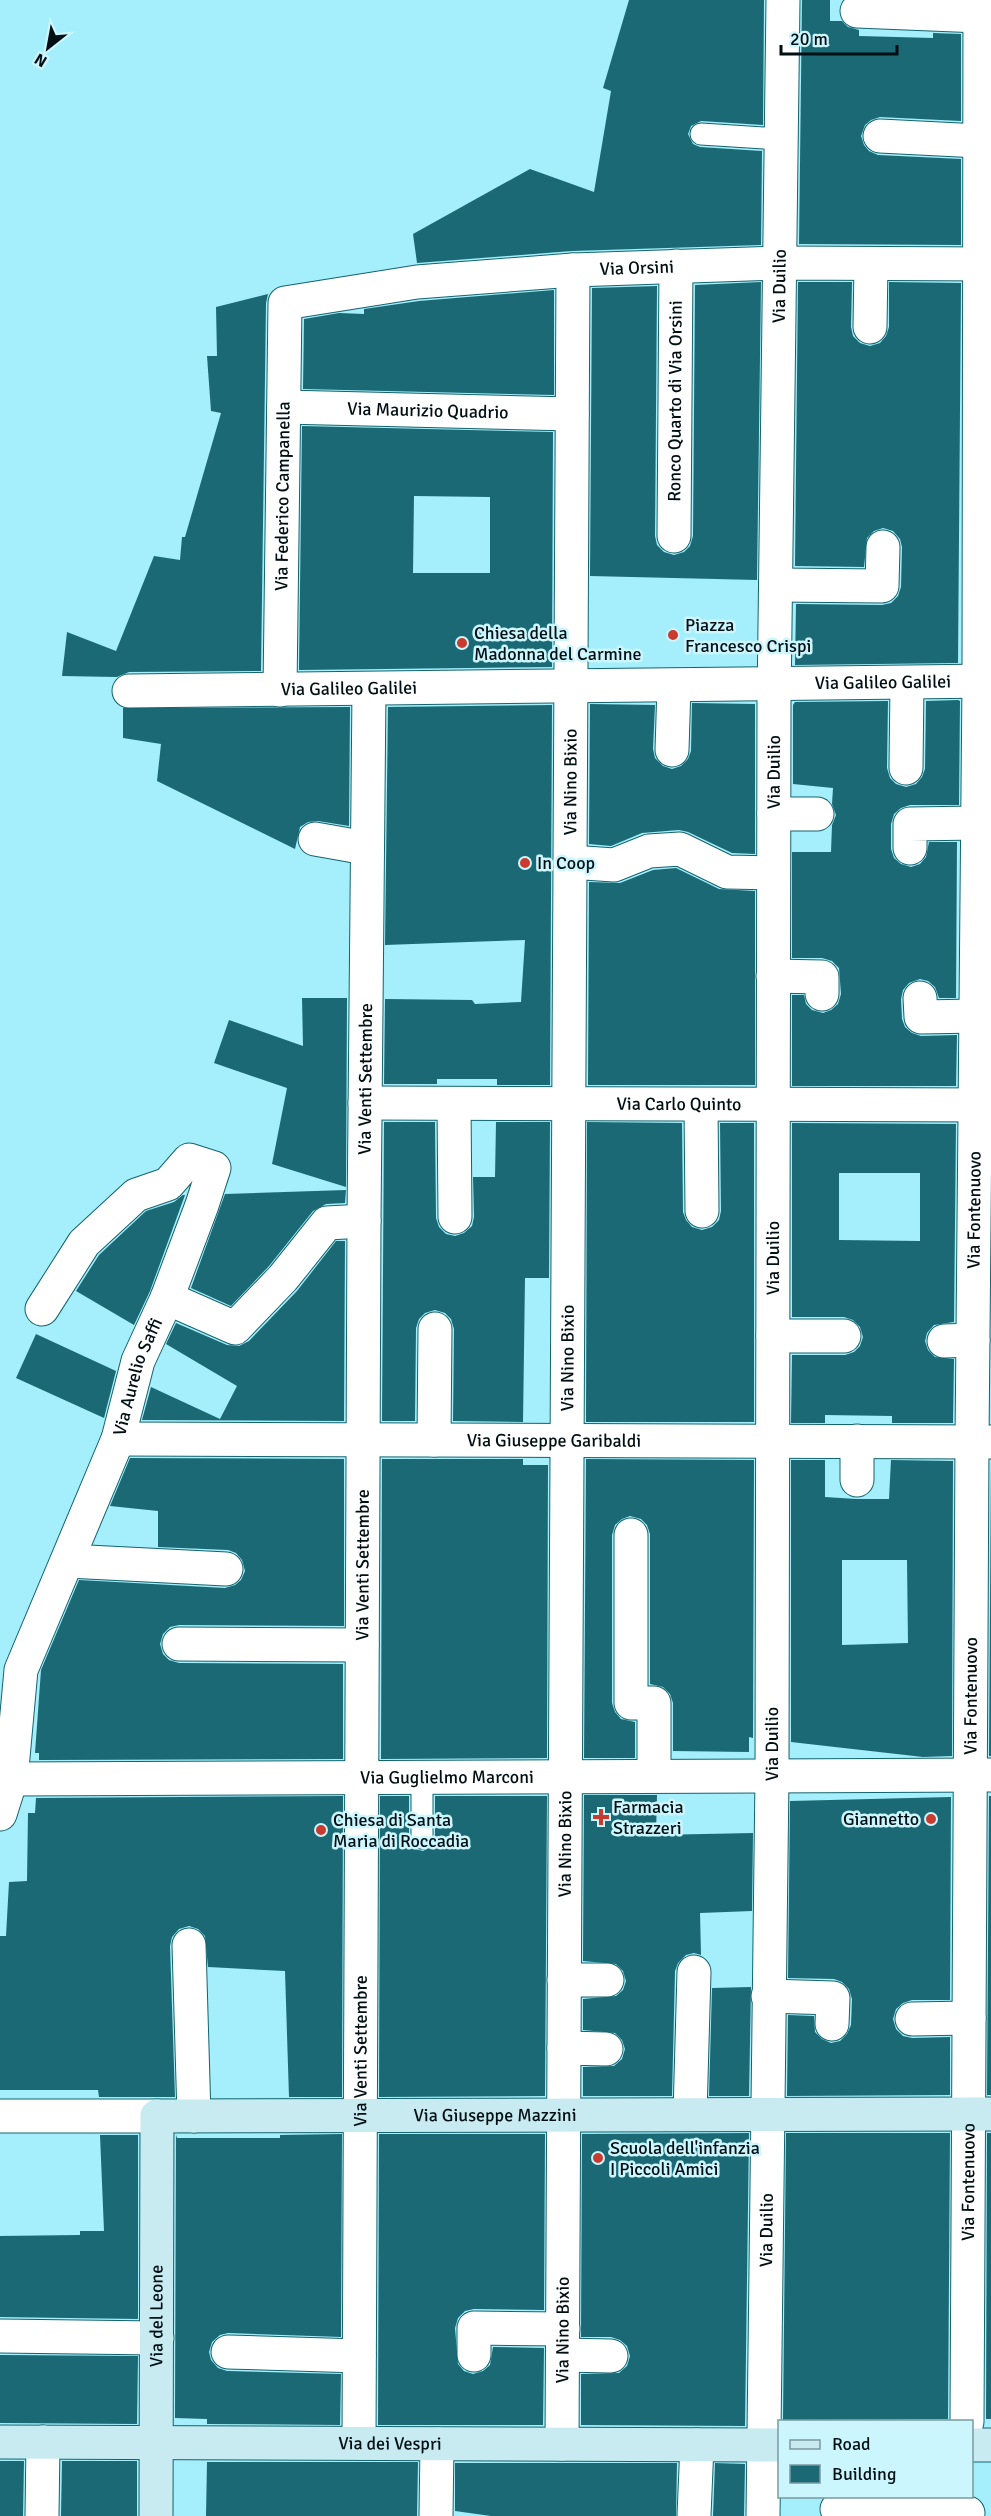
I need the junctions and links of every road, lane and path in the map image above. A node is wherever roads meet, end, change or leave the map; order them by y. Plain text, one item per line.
1 (783, 0) edge
2 (980, 8) edge
3 (857, 10) dead end
4 (701, 134) dead end
5 (880, 136) dead end
6 (780, 140) junction
7 (980, 141) junction
8 (778, 263) junction
9 (871, 264) junction
10 (985, 264) edge
11 (676, 266) junction
12 (573, 270) junction
13 (285, 303) joint
14 (870, 327) dead end
15 (284, 407) junction
16 (572, 414) junction
17 (674, 536) dead end
18 (883, 548) dead end
19 (776, 585) junction
20 (985, 681) edge
21 (907, 683) junction
22 (774, 685) junction
23 (674, 686) junction
24 (571, 687) junction
25 (369, 689) junction
26 (280, 690) junction
27 (129, 691) dead end
28 (672, 750) dead end
29 (906, 768) dead end
30 (982, 802) edge
31 (774, 814) junction
32 (817, 814) dead end
33 (315, 839) dead end
34 (366, 848) junction
35 (910, 848) dead end
36 (570, 862) junction
37 (773, 873) junction
38 (773, 976) junction
39 (822, 994) dead end
40 (920, 998) dead end
41 (976, 1016) junction
42 (365, 1103) junction
43 (454, 1104) junction
44 (569, 1105) junction
45 (772, 1105) junction
46 (983, 1105) edge
47 (701, 1106) junction
48 (702, 1211) dead end
49 (455, 1217) dead end
50 (364, 1221) junction
51 (167, 1298) junction
52 (42, 1309) dead end
53 (435, 1329) dead end
54 (773, 1336) junction
55 (844, 1336) dead end
56 (118, 1439) junction
57 (363, 1440) junction
58 (434, 1440) junction
59 (567, 1441) junction
60 (772, 1441) junction
61 (857, 1442) junction
62 (981, 1442) edge
63 (857, 1480) dead end
64 (631, 1535) dead end
65 (68, 1561) junction
66 (226, 1569) dead end
67 (179, 1644) dead end
68 (362, 1645) junction
69 (981, 1775) edge
70 (566, 1776) junction
71 (654, 1776) junction
72 (772, 1776) junction
73 (422, 1777) junction
74 (362, 1778) junction
75 (11, 1779) junction
76 (0, 1814) edge
77 (422, 1838) dead end
78 (189, 1945) dead end
79 (694, 1972) dead end
80 (564, 1980) junction
81 (607, 1980) dead end
82 (768, 1996) junction
83 (977, 2009) edge
84 (912, 2019) dead end
85 (832, 2024) dead end
86 (564, 2048) junction
87 (606, 2049) dead end
88 (690, 2114) junction
89 (766, 2114) junction
90 (980, 2114) edge
91 (360, 2115) junction
92 (564, 2115) junction
93 (0, 2116) edge
94 (157, 2116) junction
95 (194, 2116) junction
96 (0, 2336) edge
97 (157, 2338) junction
98 (563, 2342) junction
99 (228, 2352) dead end
100 (474, 2355) dead end
101 (359, 2356) junction
102 (611, 2356) dead end
103 (968, 2420) edge
104 (0, 2442) edge
105 (43, 2442) junction
106 (156, 2443) junction
107 (359, 2443) junction
108 (437, 2444) junction
109 (562, 2444) junction
110 (697, 2445) junction
111 (771, 2445) edge
112 (973, 2445) edge
113 (991, 2445) edge
114 (968, 2508) edge
115 (837, 2509) dead end
116 (694, 2515) edge
117 (42, 2516) edge
118 (156, 2516) edge
119 (436, 2516) edge
120 (763, 2516) edge

1 - 6 street, Via Duilio
2 - 3 street
2 - 7 street, Via Fontenuovo
4 - 6 lane
5 - 7 street
6 - 8 street, Via Duilio
7 - 10 street, Via Fontenuovo
8 - 9 street, Via Orsini
8 - 11 street, Via Orsini
8 - 19 street, Via Duilio
9 - 10 street, Via Orsini
9 - 14 street
10 - 20 street, Via Fontenuovo
11 - 12 street, Via Orsini
11 - 17 street, Ronco Quarto di Via Orsini
12 - 13 street, Via Orsini
12 - 16 street, Via Nino Bixio
13 - 15 street, Via Federico Campanella
15 - 16 street, Via Maurizio Quadrio
15 - 26 street, Via Federico Campanella
16 - 24 street, Via Nino Bixio
18 - 19 street
19 - 22 street, Via Duilio
20 - 21 street, Via Galileo Galilei
20 - 30 street, Via Fontenuovo
21 - 22 street, Via Galileo Galilei
21 - 29 street
22 - 23 street, Via Galileo Galilei
22 - 31 street, Via Duilio
23 - 24 street, Via Galileo Galilei
23 - 28 street
24 - 25 street, Via Galileo Galilei
24 - 36 street, Via Nino Bixio
25 - 26 street, Via Galileo Galilei
25 - 34 street, Via Venti Settembre
26 - 27 street, Via Galileo Galilei
30 - 35 street
30 - 41 street, Via Fontenuovo
31 - 32 street
31 - 37 street, Via Duilio
33 - 34 street
34 - 42 street, Via Venti Settembre
36 - 37 street
36 - 44 street, Via Nino Bixio
37 - 38 street, Via Duilio
38 - 39 street
38 - 45 street, Via Duilio
40 - 41 street
41 - 46 street, Via Fontenuovo
42 - 43 street, Via Carlo Quinto
42 - 50 street, Via Venti Settembre
43 - 44 street, Via Carlo Quinto
43 - 49 street
44 - 47 street, Via Carlo Quinto
44 - 59 street, Via Nino Bixio
45 - 46 street, Via Carlo Quinto
45 - 47 street, Via Carlo Quinto
45 - 54 street, Via Duilio
46 - 62 street, Via Fontenuovo
47 - 48 street
50 - 51 street
50 - 57 street, Via Venti Settembre
51 - 52 street, Via Aurelio Saffi
51 - 56 street, Via Aurelio Saffi
53 - 58 street
54 - 55 street
54 - 60 street, Via Duilio
56 - 57 street, Via Giuseppe Garibaldi
56 - 65 street, Via Aurelio Saffi
57 - 58 street, Via Giuseppe Garibaldi
57 - 68 street, Via Venti Settembre
58 - 59 street, Via Giuseppe Garibaldi
59 - 60 street, Via Giuseppe Garibaldi
59 - 70 street, Via Nino Bixio
60 - 61 street, Via Giuseppe Garibaldi
60 - 72 street, Via Duilio
61 - 62 street, Via Giuseppe Garibaldi
61 - 63 street
62 - 69 street, Via Fontenuovo
64 - 71 street
65 - 66 street
65 - 75 street, Via Aurelio Saffi
67 - 68 street
68 - 74 street, Via Venti Settembre
69 - 72 street, Via Guglielmo Marconi
69 - 83 street, Via Fontenuovo
70 - 71 street, Via Guglielmo Marconi
70 - 73 street, Via Guglielmo Marconi
70 - 80 street, Via Nino Bixio
71 - 72 street, Via Guglielmo Marconi
72 - 82 street, Via Duilio
73 - 74 street, Via Guglielmo Marconi
73 - 77 lane
74 - 75 street, Via Guglielmo Marconi
74 - 91 street, Via Venti Settembre
75 - 76 street, Via Aurelio Saffi
78 - 95 street
79 - 88 street
80 - 81 street
80 - 86 street, Via Nino Bixio
82 - 85 street
82 - 89 street, Via Duilio
83 - 84 street
83 - 90 street, Via Fontenuovo
86 - 87 street
86 - 92 street, Via Nino Bixio
88 - 89 street, Via Giuseppe Mazzini
88 - 92 street, Via Giuseppe Mazzini
89 - 90 street, Via Giuseppe Mazzini
89 - 111 street, Via Duilio
90 - 103 street, Via Fontenuovo
91 - 92 street, Via Giuseppe Mazzini
91 - 95 street, Via Giuseppe Mazzini
91 - 101 street, Via Venti Settembre
92 - 98 street, Via Nino Bixio
93 - 94 street, Via Giuseppe Mazzini
94 - 95 street, Via Giuseppe Mazzini
94 - 97 street, Via del Leone
96 - 97 street
97 - 106 street, Via del Leone
98 - 100 street
98 - 102 street
98 - 109 street, Via Nino Bixio
99 - 101 street
101 - 107 street, Via Venti Settembre
104 - 105 street, Via dei Vespri
105 - 106 street, Via dei Vespri
105 - 117 street
106 - 107 street, Via dei Vespri
106 - 118 street, Via del Leone
107 - 108 street, Via dei Vespri
108 - 109 street, Via dei Vespri
108 - 119 street
109 - 110 street, Via dei Vespri
110 - 111 street, Via dei Vespri
110 - 116 street
111 - 120 street, Via Duilio
112 - 113 street
114 - 115 street

